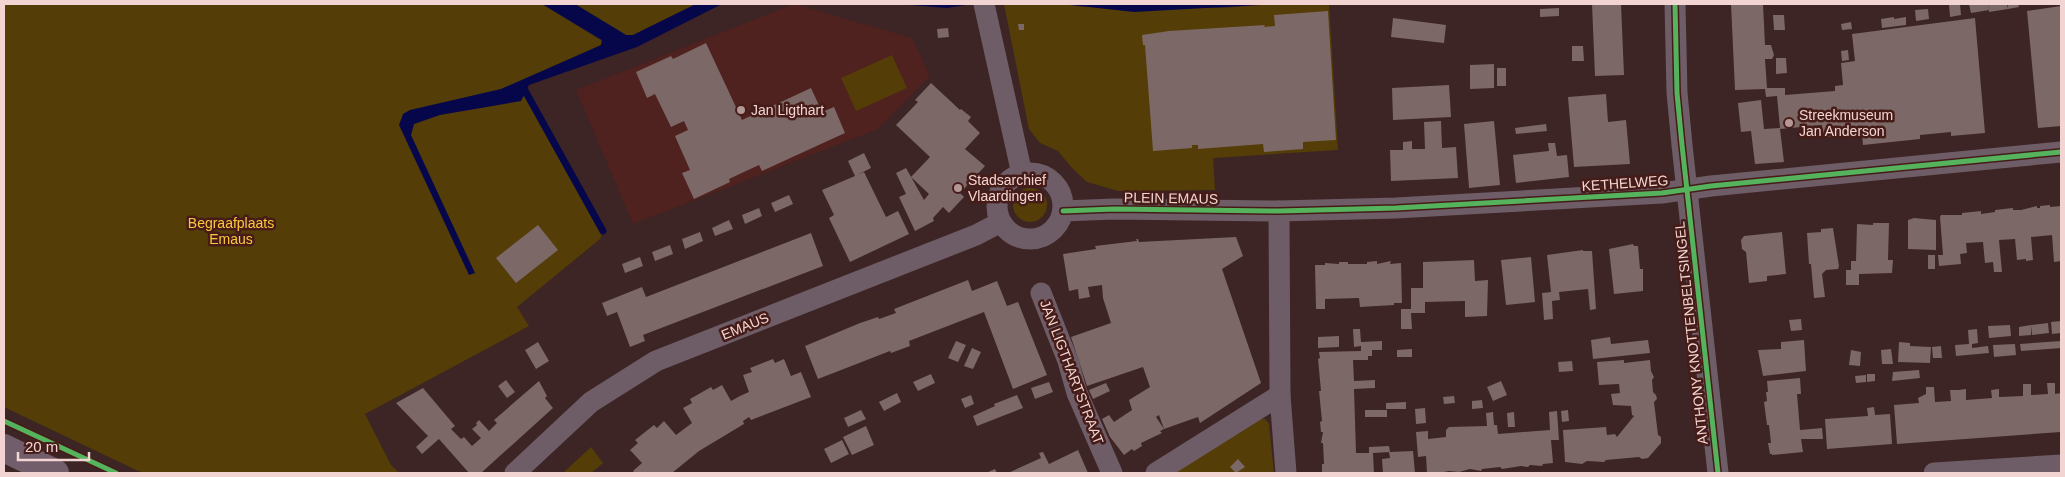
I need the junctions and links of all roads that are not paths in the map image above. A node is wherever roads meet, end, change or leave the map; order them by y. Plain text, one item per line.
1 (984, 4) edge
2 (1675, 4) edge
3 (2061, 152) edge
4 (1022, 174) junction
5 (1686, 189) junction
6 (1062, 211) junction
7 (1279, 211) junction
8 (1001, 222) junction
9 (1041, 293) dead end
10 (1280, 395) junction
11 (4, 448) edge
12 (2061, 465) edge
13 (2014, 471) edge
14 (55, 473) edge
15 (515, 473) edge
16 (1112, 473) edge
17 (1156, 473) edge
18 (1286, 473) edge
19 (1718, 473) edge
20 (1934, 473) edge

1 - 4 street
2 - 5 street, ANTHONY KNOTTENBELTSINGEL
3 - 5 street, KETHELWEG
4 - 6 street
4 - 8 street
5 - 7 street, KETHELWEG
5 - 19 street, ANTHONY KNOTTENBELTSINGEL
6 - 7 street, PLEIN EMAUS
6 - 8 street
7 - 10 street
8 - 15 street, EMAUS
9 - 16 street, JAN LIGTHARTSTRAAT
10 - 17 street
10 - 18 street
11 - 14 main road
12 - 13 street
13 - 20 street

